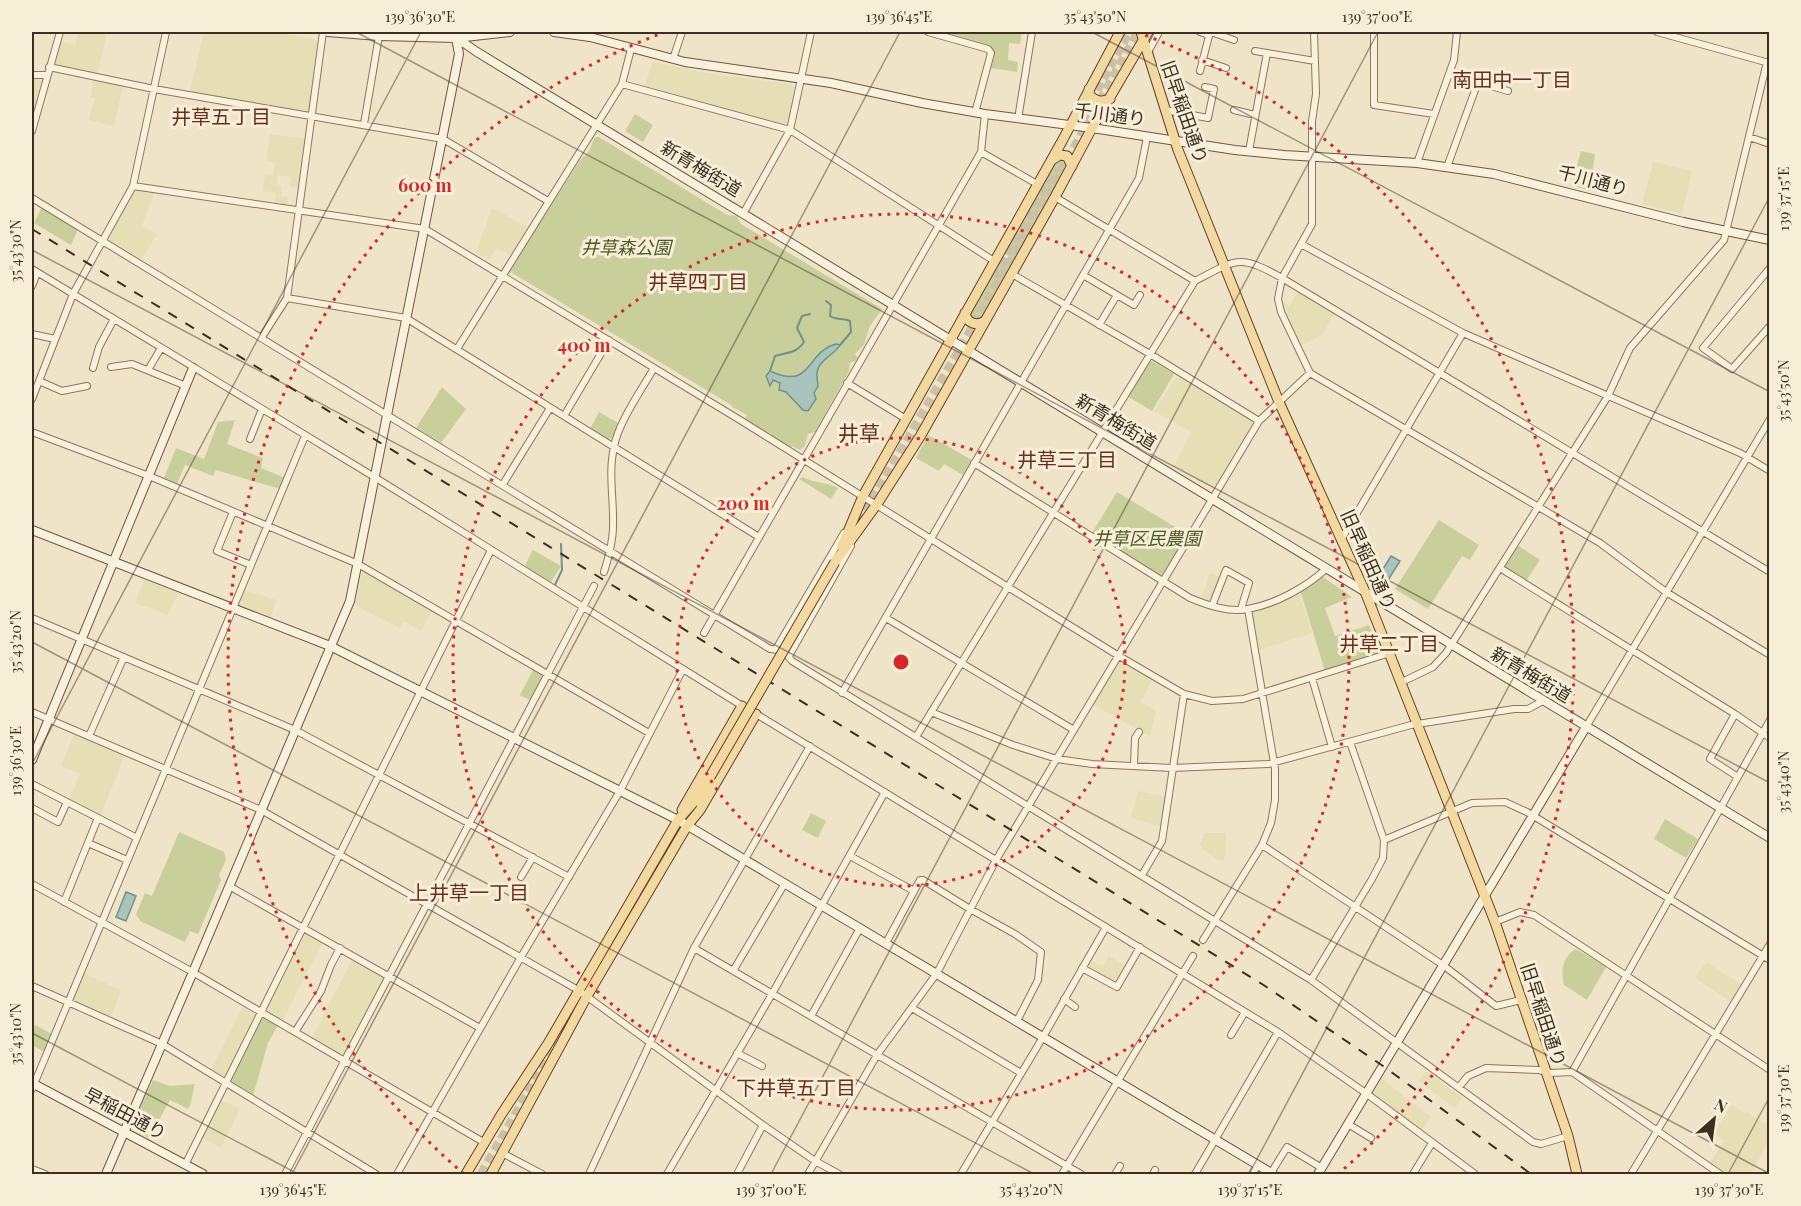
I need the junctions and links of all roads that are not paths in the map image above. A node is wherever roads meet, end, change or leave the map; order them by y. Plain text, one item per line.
1 (60, 32) edge
2 (166, 32) edge
3 (326, 32) edge
4 (419, 32) edge
5 (448, 32) edge
6 (510, 32) edge
7 (554, 32) edge
8 (682, 32) edge
9 (811, 32) edge
10 (928, 32) edge
11 (1032, 32) edge
12 (1120, 32) edge
13 (1148, 32) edge
14 (1159, 32) edge
15 (1200, 32) edge
16 (1210, 32) edge
17 (1314, 32) edge
18 (1374, 32) edge
19 (1457, 32) edge
20 (1661, 32) edge
21 (458, 34) edge
22 (590, 34) edge
23 (379, 36) junction
24 (1142, 36) edge
25 (407, 37) junction
26 (1234, 40) dead end
27 (631, 49) junction
28 (1255, 51) dead end
29 (1267, 53) junction
30 (1147, 54) junction
31 (673, 59) junction
32 (1202, 60) junction
33 (1315, 61) junction
34 (1768, 62) edge
35 (49, 67) junction
36 (1226, 68) dead end
37 (1200, 70) dead end
38 (1449, 74) junction
39 (32, 75) edge
40 (47, 75) junction
41 (800, 78) junction
42 (1478, 82) junction
43 (622, 84) junction
44 (1205, 87) dead end
45 (154, 89) junction
46 (1089, 89) junction
47 (1508, 91) dead end
48 (1110, 99) junction
49 (1165, 110) junction
50 (1234, 110) dead end
51 (975, 113) junction
52 (985, 114) junction
53 (1434, 114) junction
54 (313, 115) junction
55 (1255, 115) junction
56 (1018, 119) junction
57 (364, 124) junction
58 (597, 125) junction
59 (1071, 126) junction
60 (1092, 128) junction
61 (790, 130) junction
62 (32, 131) edge
63 (1147, 137) junction
64 (1749, 137) junction
65 (442, 139) junction
66 (1175, 141) junction
67 (1770, 144) edge
68 (1249, 152) junction
69 (981, 153) junction
70 (1312, 156) junction
71 (1053, 159) junction
72 (1416, 163) junction
73 (1072, 166) junction
74 (1447, 167) junction
75 (1037, 184) junction
76 (133, 186) junction
77 (1056, 197) junction
78 (32, 198) edge
79 (548, 201) junction
80 (299, 210) junction
81 (743, 214) junction
82 (938, 226) junction
83 (425, 229) junction
84 (1109, 229) junction
85 (1726, 231) junction
86 (1770, 240) edge
87 (102, 242) junction
88 (1301, 244) junction
89 (994, 261) junction
90 (1224, 266) junction
91 (1770, 268) edge
92 (34, 271) edge
93 (1012, 274) junction
94 (503, 275) junction
95 (1083, 275) junction
96 (1282, 278) junction
97 (1195, 281) junction
98 (32, 286) edge
99 (73, 294) junction
100 (1117, 295) junction
101 (1140, 295) dead end
102 (287, 298) junction
103 (893, 305) junction
104 (1065, 305) junction
105 (965, 313) junction
106 (406, 318) junction
107 (114, 319) junction
108 (986, 321) junction
109 (1099, 325) junction
110 (1770, 326) edge
111 (1463, 333) junction
112 (32, 334) edge
113 (262, 337) junction
114 (55, 339) junction
115 (609, 340) junction
116 (951, 340) junction
117 (161, 348) junction
118 (457, 349) junction
119 (968, 352) junction
120 (1150, 354) junction
121 (111, 367) dead end
122 (93, 368) dead end
123 (193, 368) junction
124 (654, 368) junction
125 (148, 370) junction
126 (1310, 373) junction
127 (1439, 373) junction
128 (39, 381) junction
129 (847, 383) junction
130 (1020, 383) junction
131 (87, 386) dead end
132 (186, 386) junction
133 (1608, 396) junction
134 (32, 399) edge
135 (1279, 402) junction
136 (550, 408) junction
137 (262, 410) junction
138 (387, 415) junction
139 (564, 416) junction
140 (906, 419) junction
141 (1770, 419) edge
142 (1259, 421) junction
143 (1406, 430) junction
144 (32, 432) edge
145 (1101, 432) junction
146 (305, 436) junction
147 (250, 439) dead end
148 (614, 447) junction
149 (1572, 453) junction
150 (1747, 457) junction
151 (803, 459) junction
152 (974, 464) junction
153 (1770, 471) edge
154 (876, 472) junction
155 (149, 476) junction
156 (375, 478) junction
157 (892, 481) junction
158 (503, 484) junction
159 (863, 496) junction
160 (1212, 500) junction
161 (877, 504) junction
162 (1539, 506) junction
163 (858, 508) junction
164 (233, 512) junction
165 (1052, 512) junction
166 (869, 515) junction
167 (267, 526) junction
168 (32, 530) edge
169 (1702, 531) junction
170 (759, 537) junction
171 (931, 538) junction
172 (1341, 540) junction
173 (491, 550) junction
174 (611, 550) junction
175 (115, 561) junction
176 (835, 562) junction
177 (358, 564) junction
178 (251, 566) junction
179 (1500, 568) junction
180 (1326, 569) junction
181 (604, 572) dead end
182 (1770, 572) edge
183 (1163, 582) junction
184 (594, 586) dead end
185 (1007, 586) junction
186 (1666, 592) junction
187 (1366, 594) junction
188 (1212, 606) junction
189 (584, 607) junction
190 (232, 609) junction
191 (1244, 609) junction
192 (714, 615) junction
193 (32, 618) edge
194 (886, 618) junction
195 (456, 621) junction
196 (704, 633) dead end
197 (81, 639) junction
198 (330, 646) junction
199 (1451, 646) junction
200 (776, 649) junction
201 (1632, 650) junction
202 (1390, 653) junction
203 (1770, 655) edge
204 (789, 656) junction
205 (1119, 656) junction
206 (124, 657) junction
207 (960, 662) junction
208 (683, 669) junction
209 (548, 675) junction
210 (1312, 678) junction
211 (1402, 682) junction
212 (199, 689) junction
213 (420, 691) junction
214 (842, 693) junction
215 (1184, 694) junction
216 (1262, 694) junction
217 (1543, 701) junction
218 (742, 706) junction
219 (32, 712) edge
220 (931, 712) junction
221 (756, 714) junction
222 (1735, 714) junction
223 (48, 719) junction
224 (1770, 720) edge
225 (1417, 724) junction
226 (1586, 727) junction
227 (294, 730) junction
228 (1074, 730) junction
229 (1139, 732) dead end
230 (649, 733) junction
231 (1762, 733) junction
232 (89, 736) junction
233 (916, 737) junction
234 (515, 738) junction
235 (1770, 738) edge
236 (1350, 742) junction
237 (810, 746) junction
238 (1332, 747) junction
239 (1057, 759) junction
240 (32, 760) edge
241 (1274, 763) junction
242 (1134, 766) junction
243 (166, 768) junction
244 (1172, 768) junction
245 (378, 775) junction
246 (1738, 777) junction
247 (32, 784) edge
248 (620, 791) junction
249 (885, 792) junction
250 (699, 796) junction
251 (67, 802) junction
252 (1027, 807) junction
253 (32, 808) edge
254 (1720, 808) junction
255 (261, 810) junction
256 (1451, 811) junction
257 (1533, 816) junction
258 (98, 818) junction
259 (678, 820) junction
260 (470, 824) junction
261 (687, 826) junction
262 (137, 838) junction
263 (1770, 838) edge
264 (1384, 840) junction
265 (88, 843) junction
266 (1262, 845) junction
267 (339, 854) junction
268 (850, 856) junction
269 (532, 857) junction
270 (127, 860) junction
271 (746, 860) junction
272 (996, 860) junction
273 (1142, 875) junction
274 (521, 877) dead end
275 (569, 877) junction
276 (785, 883) junction
277 (32, 884) edge
278 (229, 886) junction
279 (914, 891) junction
280 (1485, 896) junction
281 (1669, 899) junction
282 (64, 902) junction
283 (427, 904) junction
284 (822, 905) junction
285 (1356, 907) junction
286 (970, 909) junction
287 (101, 922) junction
288 (1215, 922) junction
289 (1495, 922) junction
290 (303, 927) junction
291 (1106, 927) junction
292 (860, 928) junction
293 (1203, 940) dead end
294 (886, 943) junction
295 (1770, 944) edge
296 (1140, 947) junction
297 (340, 948) junction
298 (694, 948) junction
299 (1193, 956) dead end
300 (1762, 956) junction
301 (522, 957) junction
302 (1770, 960) edge
303 (1443, 965) junction
304 (1082, 968) junction
305 (590, 969) junction
306 (733, 971) junction
307 (193, 972) junction
308 (937, 973) junction
309 (1183, 973) junction
310 (600, 975) junction
311 (1628, 975) junction
312 (389, 976) junction
313 (1311, 980) junction
314 (32, 986) edge
315 (578, 990) junction
316 (772, 994) junction
317 (587, 996) junction
318 (1064, 999) junction
319 (1521, 999) junction
320 (68, 1002) junction
321 (1075, 1007) dead end
322 (912, 1008) junction
323 (261, 1011) junction
324 (1245, 1012) junction
325 (811, 1016) junction
326 (1017, 1021) junction
327 (480, 1028) junction
328 (295, 1032) junction
329 (1278, 1032) junction
330 (1716, 1034) junction
331 (1231, 1035) dead end
332 (1043, 1037) junction
333 (650, 1041) junction
334 (1397, 1042) junction
335 (162, 1044) junction
336 (737, 1053) junction
337 (877, 1055) junction
338 (345, 1061) junction
339 (762, 1066) dead end
340 (1770, 1070) edge
341 (1544, 1072) junction
342 (1572, 1072) junction
343 (1021, 1073) junction
344 (225, 1083) junction
345 (1117, 1083) junction
346 (32, 1085) edge
347 (1459, 1087) junction
348 (716, 1089) junction
349 (1367, 1094) junction
350 (432, 1111) junction
351 (992, 1122) junction
352 (1348, 1124) junction
353 (763, 1125) junction
354 (307, 1132) junction
355 (1658, 1132) junction
356 (124, 1133) junction
357 (1568, 1136) junction
358 (1371, 1138) dead end
359 (1215, 1141) junction
360 (485, 1143) junction
361 (1432, 1143) junction
362 (504, 1154) junction
363 (815, 1161) junction
364 (184, 1165) junction
365 (1258, 1165) junction
366 (1067, 1166) junction
367 (1120, 1166) dead end
368 (32, 1169) edge
369 (1320, 1171) edge
370 (45, 1174) edge
371 (106, 1174) edge
372 (203, 1174) edge
373 (285, 1174) edge
374 (375, 1174) edge
375 (397, 1174) edge
376 (466, 1174) edge
377 (491, 1174) edge
378 (542, 1174) edge
379 (589, 1174) edge
380 (667, 1174) edge
381 (737, 1174) edge
382 (807, 1174) edge
383 (839, 1174) edge
384 (961, 1174) edge
385 (1062, 1174) edge
386 (1081, 1174) edge
387 (1114, 1174) edge
388 (1196, 1174) edge
389 (1252, 1174) edge
390 (1272, 1174) edge
391 (1413, 1174) edge
392 (1475, 1174) edge
393 (1577, 1174) edge
394 (1631, 1174) edge
395 (1720, 1174) edge

1 - 35 street
2 - 45 street
3 - 23 street
3 - 54 street
4 - 25 street
5 - 21 street, 新青梅街道
6 - 21 street
7 - 22 street, 千川通り
8 - 31 street
9 - 41 street
10 - 51 street
11 - 56 street
12 - 46 main road
13 - 24 main road
14 - 30 street
15 - 16 street
16 - 26 street
16 - 32 street
17 - 33 street
18 - 53 street
19 - 38 street
20 - 34 street
21 - 25 street
21 - 58 street, 新青梅街道
21 - 65 street
22 - 27 street, 千川通り
23 - 25 street
23 - 57 street
24 - 30 main road, 旧早稲田通り
24 - 48 main road
27 - 31 street, 千川通り
27 - 43 street
28 - 29 street
29 - 33 street
29 - 55 street
30 - 49 main road, 旧早稲田通り
31 - 41 street, 千川通り
32 - 36 street
32 - 37 street
33 - 70 street
34 - 64 street
35 - 40 street
35 - 45 street
38 - 42 street
38 - 53 street
39 - 40 street
40 - 62 street
41 - 51 street, 千川通り
41 - 61 street
42 - 47 street
42 - 74 street
43 - 58 street
43 - 61 street
44 - 49 street
45 - 54 street
45 - 76 street
46 - 48 main road
46 - 59 main road
48 - 60 main road
49 - 66 main road, 旧早稲田通り
50 - 55 street
51 - 52 street, 千川通り
52 - 56 street, 千川通り
52 - 69 street
53 - 72 street
54 - 57 street
54 - 80 street
55 - 68 street
56 - 59 street, 千川通り
57 - 65 street
58 - 79 street
58 - 81 street, 新青梅街道
59 - 60 street, 千川通り
59 - 71 main road
60 - 63 street, 千川通り
60 - 73 main road
61 - 81 street
61 - 82 street
63 - 66 street, 千川通り
63 - 84 street
64 - 67 street
64 - 85 street
65 - 79 street
65 - 83 street
66 - 68 street, 千川通り
66 - 90 main road, 旧早稲田通り
68 - 70 street, 千川通り
69 - 75 street
69 - 82 street
70 - 72 street, 千川通り
70 - 88 street
71 - 73 main road
71 - 75 main road
72 - 74 street, 千川通り
73 - 77 main road
74 - 85 street, 千川通り
75 - 89 main road
76 - 80 street
76 - 87 street
77 - 84 street
77 - 93 main road
78 - 87 street
79 - 94 street
80 - 83 street
80 - 102 street
81 - 103 street, 新青梅街道
82 - 89 street
82 - 103 street
83 - 94 street
83 - 106 street
84 - 95 street
84 - 97 street
85 - 86 street, 千川通り
85 - 133 street
87 - 99 street
87 - 113 street
88 - 96 street
88 - 111 street
89 - 105 main road
90 - 96 street
90 - 97 street
90 - 135 main road, 旧早稲田通り
91 - 110 street
92 - 98 street
92 - 99 street
93 - 104 street
93 - 108 main road
94 - 115 street
94 - 118 street
95 - 100 street
95 - 104 street
96 - 126 street
96 - 127 street
97 - 120 street
99 - 107 street
99 - 114 street
100 - 101 street
100 - 109 street
102 - 106 street
102 - 113 street
103 - 116 street, 新青梅街道
103 - 129 street
104 - 109 street
104 - 130 street
105 - 108 main road
105 - 116 main road
106 - 118 street
106 - 138 street
107 - 117 street
107 - 122 street
108 - 119 main road
109 - 120 street
111 - 127 street
111 - 133 street
112 - 114 street
113 - 138 street
114 - 128 street
115 - 124 street
115 - 139 street
116 - 119 street, 新青梅街道
116 - 140 main road
117 - 123 street
117 - 125 street
118 - 136 street
119 - 130 street, 新青梅街道
119 - 157 main road
120 - 142 street
120 - 145 street
121 - 125 street
123 - 132 street
123 - 137 street
124 - 148 street
124 - 151 street
125 - 132 street
126 - 135 street
126 - 143 street
127 - 143 street
127 - 149 street
128 - 131 street
128 - 134 street
129 - 140 street
129 - 151 street
130 - 145 street, 新青梅街道
130 - 152 street
132 - 155 street
133 - 149 street
133 - 150 street
135 - 142 street
135 - 172 main road, 旧早稲田通り
136 - 139 street
136 - 158 street
137 - 146 street
137 - 147 street
138 - 156 street
138 - 158 street
139 - 148 street
140 - 154 main road
141 - 150 street
142 - 160 street
143 - 162 street
143 - 172 street
144 - 155 street
145 - 160 street, 新青梅街道
145 - 165 street
146 - 156 street
146 - 167 street
148 - 170 street
148 - 174 street
149 - 162 street
149 - 169 street
150 - 153 street
150 - 169 street
151 - 159 street
151 - 170 street
152 - 165 street
152 - 171 street
154 - 157 main road
154 - 159 main road
155 - 164 street
155 - 175 street
156 - 173 street
156 - 177 street
157 - 161 main road
158 - 174 street
159 - 161 street
159 - 163 main road
160 - 180 street, 新青梅街道
160 - 183 street
161 - 166 main road
161 - 171 street
162 - 179 street
162 - 186 street
163 - 176 main road
163 - 200 street
164 - 167 street
164 - 178 street
165 - 183 street
165 - 185 street
166 - 176 main road
166 - 204 street
167 - 177 street
167 - 178 street
168 - 175 street
169 - 182 street
169 - 186 street
170 - 192 street
171 - 185 street
171 - 194 street
172 - 187 main road, 旧早稲田通り
173 - 189 street
173 - 195 street
174 - 181 street
174 - 192 street
175 - 190 street
175 - 197 street
176 - 250 main road, bridge
177 - 195 street
177 - 198 street
178 - 190 street
179 - 199 street
179 - 201 street
180 - 187 street, 新青梅街道
180 - 191 street
183 - 188 street
183 - 205 street
184 - 189 street
185 - 205 street
185 - 207 street
186 - 201 street
186 - 203 street
187 - 199 street, 新青梅街道
187 - 202 main road, 旧早稲田通り
188 - 191 street
188 - 191 street
189 - 208 street
189 - 209 street
190 - 198 street
190 - 212 street
191 - 216 street
192 - 196 street
192 - 200 street
193 - 197 street
194 - 207 street
194 - 214 street
195 - 209 street
195 - 213 street
197 - 206 street
197 - 223 street
198 - 213 street
198 - 227 street
199 - 211 street
199 - 217 street, 新青梅街道
200 - 204 street
201 - 222 street
201 - 226 street
202 - 210 street
202 - 211 main road, 旧早稲田通り
204 - 214 street
205 - 215 street
205 - 228 street
206 - 212 street
206 - 232 street
207 - 220 street
207 - 228 street
208 - 218 street
208 - 230 street
209 - 230 street
209 - 234 street
210 - 216 street
210 - 238 street
211 - 225 main road, 旧早稲田通り
212 - 227 street
212 - 243 street
213 - 234 street
213 - 245 street
214 - 233 street
215 - 216 street
215 - 244 street
216 - 241 street
217 - 225 street
217 - 226 street, 新青梅街道
218 - 221 street
218 - 259 main road
219 - 223 street
220 - 233 street
220 - 239 street
221 - 237 street
221 - 261 main road
222 - 231 street
222 - 246 street
223 - 232 street
223 - 240 street
224 - 231 street
225 - 236 street
225 - 256 main road, 旧早稲田通り
226 - 254 street, 新青梅街道
226 - 257 street
227 - 245 street
227 - 255 street
228 - 239 street
229 - 242 street
230 - 248 street
231 - 235 street
231 - 246 street
232 - 243 street
233 - 252 street
234 - 248 street
234 - 260 street
236 - 238 street
236 - 264 street
237 - 249 street
237 - 271 street
238 - 241 street
239 - 242 street
239 - 252 street
241 - 244 street
241 - 266 street
242 - 244 street
243 - 255 street
243 - 262 street
244 - 273 street
245 - 260 street
245 - 267 street
246 - 254 street
247 - 251 street
248 - 259 street
248 - 275 street
249 - 268 street
249 - 272 street
250 - 259 main road
250 - 261 main road
251 - 253 street
251 - 258 street
252 - 272 street
252 - 273 street
254 - 263 street, 新青梅街道
254 - 281 street
255 - 267 street
255 - 278 street
256 - 257 street
256 - 264 street
256 - 280 main road, 旧早稲田通り
257 - 280 street
257 - 281 street
258 - 262 street
258 - 265 street
259 - 261 street
259 - 305 main road
260 - 269 street
260 - 283 street
261 - 271 street
261 - 310 main road
262 - 270 street
264 - 285 street
265 - 270 street
265 - 282 street
266 - 285 street
266 - 288 street
267 - 283 street
267 - 290 street
268 - 279 street
268 - 284 street
269 - 274 street
269 - 275 street
270 - 287 street
271 - 276 street
271 - 298 street
272 - 286 street
272 - 291 street
273 - 288 street
275 - 301 street
276 - 284 street
276 - 306 street
277 - 282 street
278 - 290 street
278 - 307 street
279 - 286 street
279 - 294 street
280 - 289 main road, 旧早稲田通り
280 - 303 street
281 - 300 street
281 - 311 street
282 - 287 street
283 - 301 street
283 - 312 street
284 - 292 street
284 - 316 street
285 - 303 street
285 - 313 street
286 - 308 street
286 - 326 street
287 - 307 street
287 - 320 street
288 - 293 street
288 - 313 street
289 - 311 street
289 - 319 main road, 旧早稲田通り
290 - 297 street
290 - 323 street
291 - 296 street
291 - 304 street
292 - 294 street
292 - 325 street
294 - 308 street
295 - 300 street
296 - 304 street
296 - 309 street
297 - 312 street
297 - 328 street
298 - 306 street
298 - 333 street
299 - 309 street
300 - 302 street
300 - 330 street
301 - 315 street
301 - 327 street
303 - 319 street
303 - 334 street
304 - 318 street
305 - 310 main road
305 - 315 main road
306 - 316 street
307 - 323 street
307 - 335 street
308 - 322 street
308 - 326 street
309 - 324 street
309 - 345 street
310 - 317 main road
311 - 330 street
311 - 342 street
312 - 327 street
312 - 338 street
313 - 334 street
314 - 320 street
315 - 317 street
315 - 360 main road
316 - 325 street
316 - 336 street
317 - 333 street
317 - 362 main road
318 - 321 street
318 - 332 street
319 - 341 main road, 旧早稲田通り
320 - 335 street
320 - 346 street
322 - 337 street
322 - 343 street
323 - 328 street
323 - 344 street
324 - 329 street
324 - 331 street
325 - 337 street
326 - 332 street
327 - 350 street
328 - 338 street
329 - 349 street
329 - 359 street
330 - 340 street
330 - 355 street
332 - 343 street
332 - 345 street
333 - 348 street
333 - 379 street
334 - 347 street
334 - 349 street
335 - 344 street
335 - 356 street
336 - 339 street
336 - 348 street
337 - 351 street
337 - 363 street
338 - 350 street
338 - 354 street
341 - 342 street
341 - 347 street
341 - 357 main road, 旧早稲田通り
342 - 355 street
343 - 351 street
344 - 354 street
344 - 364 street
345 - 359 street
345 - 366 street
346 - 356 street, 早稲田通り
347 - 357 street
348 - 353 street
348 - 380 street
349 - 352 street
349 - 361 street
350 - 360 street
350 - 375 street
351 - 366 street
351 - 384 street
352 - 358 street
352 - 369 street
353 - 363 street
353 - 381 street
354 - 373 street
354 - 374 street
355 - 394 street
355 - 395 street
356 - 364 street, 早稲田通り
356 - 371 street
357 - 393 main road, 旧早稲田通り
359 - 365 street
359 - 388 street
360 - 376 main road
361 - 391 street
361 - 392 street
362 - 377 main road
362 - 378 street
363 - 382 street
363 - 383 street
364 - 372 street, 早稲田通り
365 - 389 street
365 - 390 street
366 - 385 street
366 - 386 street
367 - 387 street
368 - 370 street
369 - 390 street

